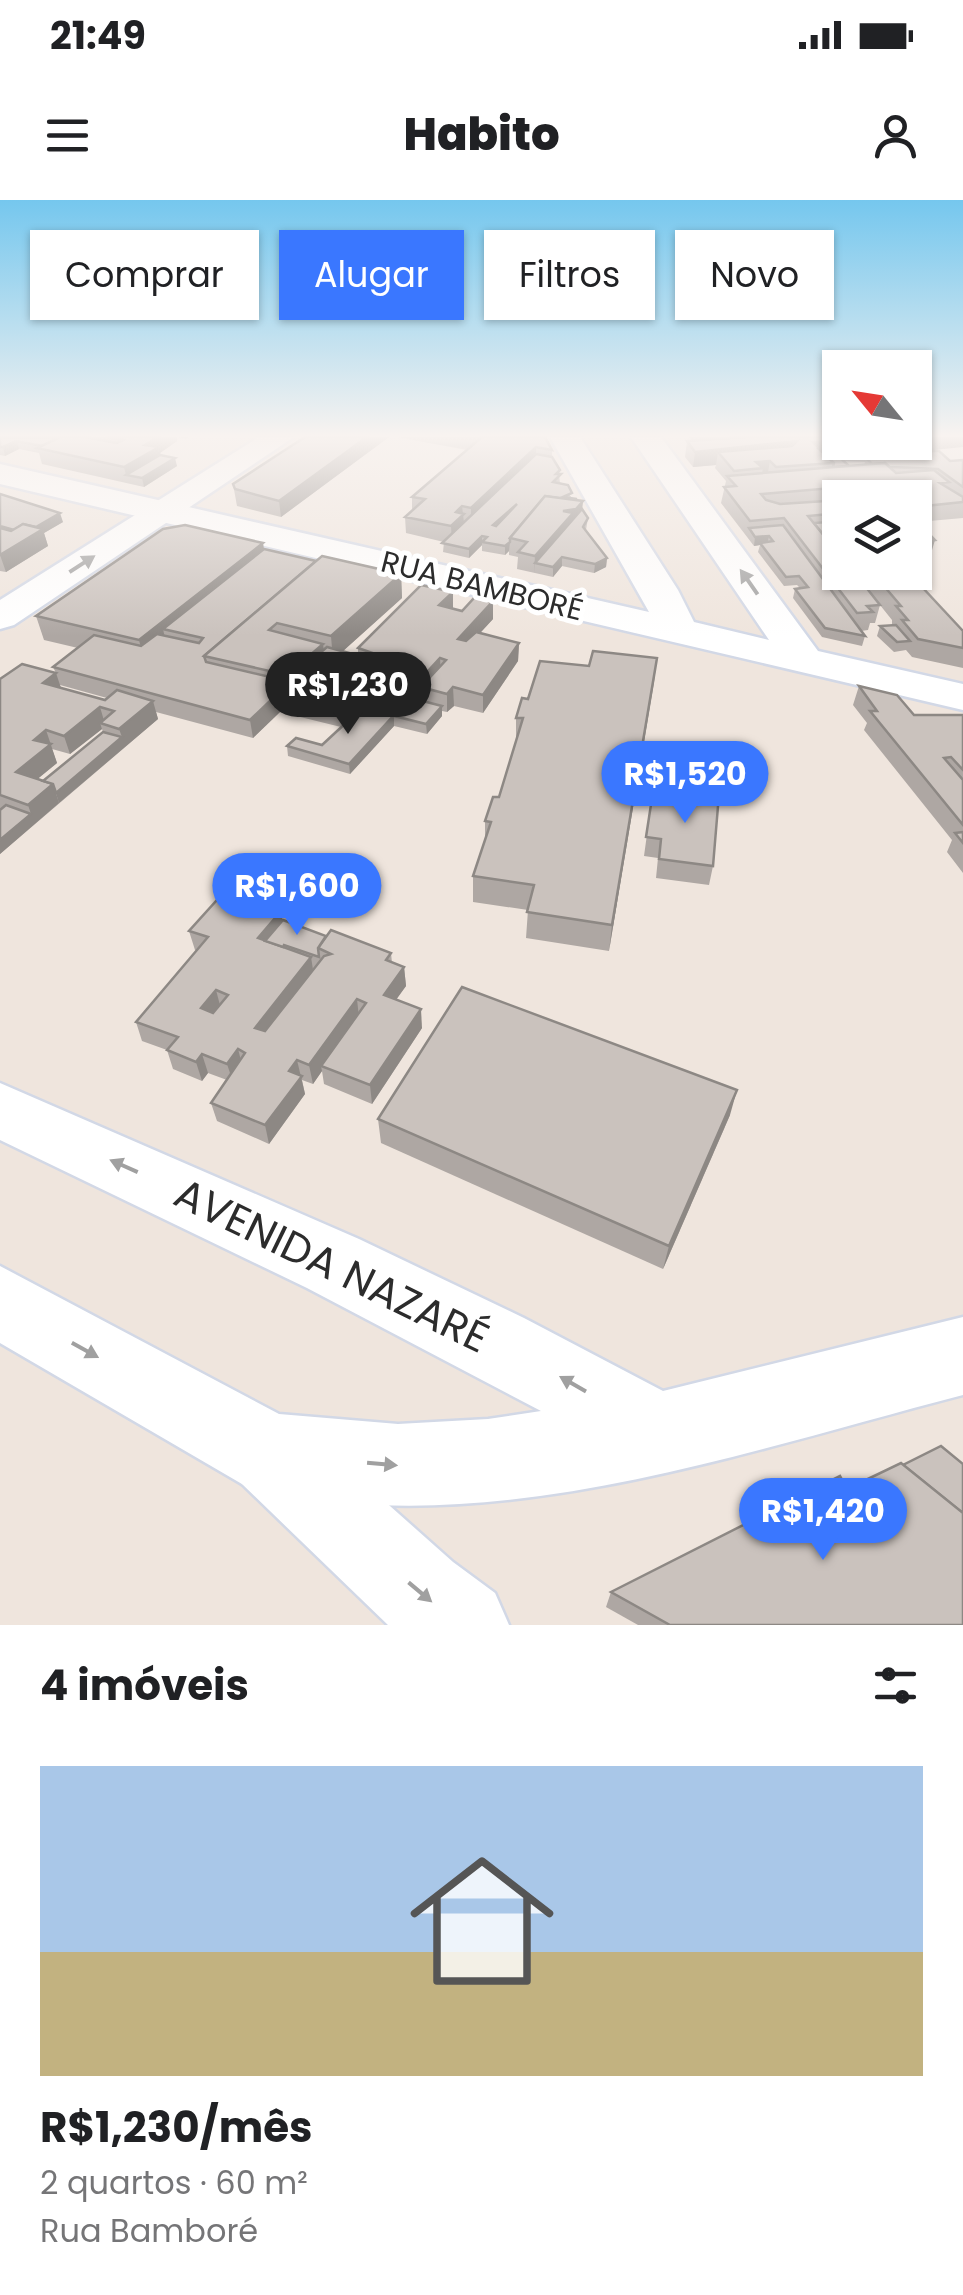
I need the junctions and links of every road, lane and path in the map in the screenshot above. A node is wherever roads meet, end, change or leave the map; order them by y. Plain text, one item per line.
1 (130, 504) edge
2 (175, 504) edge
3 (606, 504) edge
4 (693, 504) edge
5 (163, 511) junction
6 (0, 617) edge
7 (679, 634) junction
8 (804, 662) junction
9 (963, 697) edge
10 (0, 1110) edge
11 (0, 1302) edge
12 (963, 1356) edge
13 (658, 1434) junction
14 (271, 1455) junction
15 (462, 1625) edge

1 - 5 street, RUA BAMBORÉ
2 - 5 street
3 - 7 street
8 -> 4 street
6 -> 5 street
5 - 7 street, RUA BAMBORÉ
7 - 8 street, RUA BAMBORÉ
8 - 9 street, RUA BAMBORÉ
13 -> 10 street, AVENIDA NAZARÉ
11 -> 14 street
12 - 13 street
14 -> 13 street
14 -> 15 street

